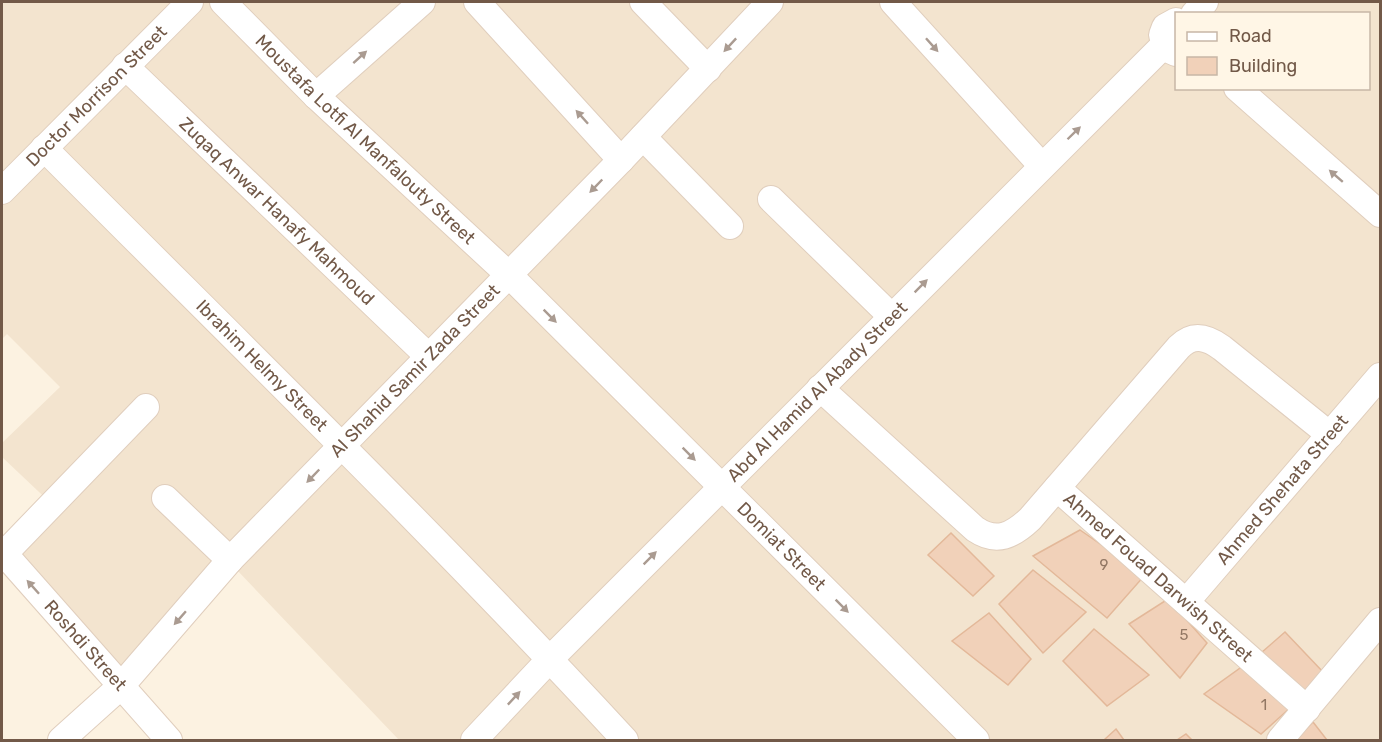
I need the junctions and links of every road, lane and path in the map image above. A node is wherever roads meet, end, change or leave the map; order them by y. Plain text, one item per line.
1 (190, 2) edge
2 (223, 2) edge
3 (422, 2) edge
4 (477, 2) edge
5 (643, 2) edge
6 (770, 2) edge
7 (893, 2) edge
8 (1175, 21) edge
9 (1170, 49) edge
10 (125, 66) junction
11 (708, 69) junction
12 (1239, 90) edge
13 (316, 96) junction
14 (643, 137) junction
15 (44, 148) junction
16 (621, 160) junction
17 (1041, 165) junction
18 (2, 191) edge
19 (771, 199) dead end
20 (1380, 214) edge
21 (730, 226) dead end
22 (509, 275) junction
23 (891, 316) junction
24 (428, 356) junction
25 (1380, 376) edge
26 (820, 388) junction
27 (146, 406) dead end
28 (1330, 435) junction
29 (341, 446) junction
30 (721, 486) junction
31 (1057, 488) junction
32 (165, 498) dead end
33 (3, 553) edge
34 (230, 560) junction
35 (1186, 602) junction
36 (1380, 621) edge
37 (550, 659) junction
38 (121, 686) junction
39 (1307, 709) junction
40 (61, 741) edge
41 (169, 741) edge
42 (474, 741) edge
43 (625, 741) edge
44 (976, 741) edge
45 (1280, 741) edge

1 - 10 street, Doctor Morrison Street
2 - 13 street, Moustafa Lotfi Al Manfalouty Street
13 -> 3 street
16 -> 4 street
5 - 11 street
6 -> 11 street, Al Shahid Samir Zada Street
7 -> 17 street
8 - 9 street
17 -> 9 street, Abd Al Hamid Al Abady Street
10 - 15 street, Doctor Morrison Street
10 - 24 street, Zuqaq Anwar Hanafy Mahmoud
11 - 14 street, Al Shahid Samir Zada Street
20 -> 12 street
13 - 22 street, Moustafa Lotfi Al Manfalouty Street
14 - 16 street, Al Shahid Samir Zada Street
14 - 21 street
15 - 18 street, Doctor Morrison Street
15 - 29 street, Ibrahim Helmy Street
16 -> 22 street, Al Shahid Samir Zada Street
23 -> 17 street, Abd Al Hamid Al Abady Street
19 - 23 street
22 - 24 street, Al Shahid Samir Zada Street
22 -> 30 street, Domiat Street
23 - 26 street, Abd Al Hamid Al Abady Street
24 - 29 street, Al Shahid Samir Zada Street
25 - 28 street, Ahmed Shehata Street
26 - 30 street, Abd Al Hamid Al Abady Street
26 - 31 street, Ahmed Fouad Darwish Street
27 - 33 street
28 - 31 street
28 - 35 street, Ahmed Shehata Street
29 -> 34 street, Al Shahid Samir Zada Street
29 - 37 street, Ibrahim Helmy Street
37 -> 30 street, Abd Al Hamid Al Abady Street
30 -> 44 street, Domiat Street
31 - 35 street, Ahmed Fouad Darwish Street
32 - 34 street
38 -> 33 street, Roshdi Street
34 -> 38 street, Al Shahid Samir Zada Street
35 - 39 street, Ahmed Fouad Darwish Street
36 - 39 street
42 -> 37 street, Abd Al Hamid Al Abady Street
37 - 43 street, Ibrahim Helmy Street
38 - 40 street, Al Shahid Samir Zada Street
38 - 41 street, Roshdi Street
39 - 45 street

